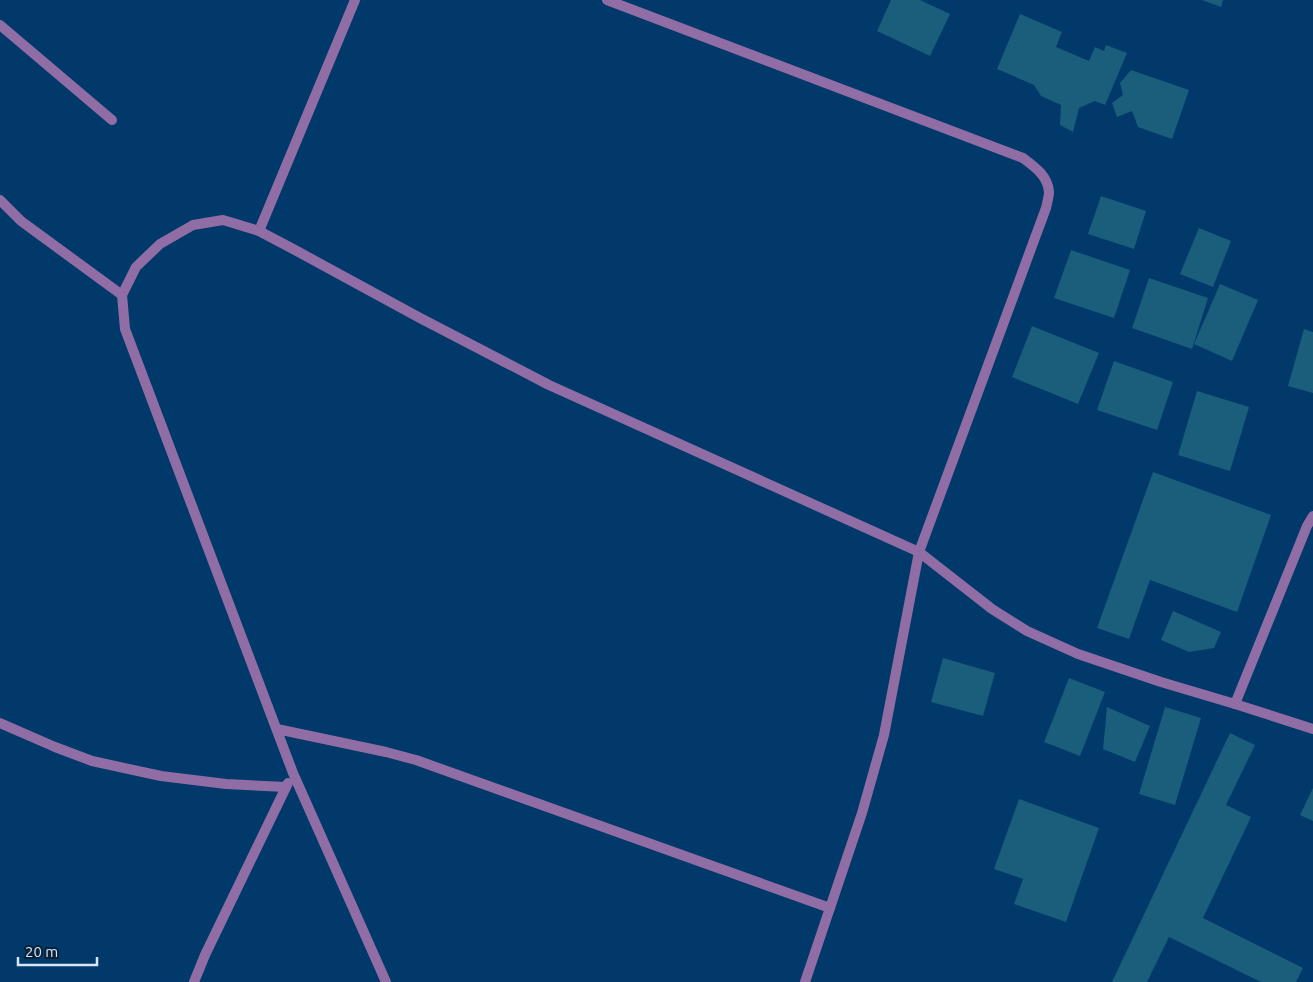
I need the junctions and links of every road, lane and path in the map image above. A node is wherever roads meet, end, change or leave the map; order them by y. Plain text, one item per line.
1 (355, 0) edge
2 (607, 0) edge
3 (0, 25) edge
4 (112, 120) dead end
5 (0, 200) edge
6 (259, 232) junction
7 (122, 295) junction
8 (1313, 516) edge
9 (919, 552) junction
10 (1235, 704) junction
11 (0, 723) edge
12 (277, 729) junction
13 (1313, 729) edge
14 (294, 773) junction
15 (286, 787) junction
16 (830, 908) junction
17 (194, 982) edge
18 (386, 982) edge
19 (805, 982) edge

1 - 6 street
2 - 9 street
3 - 4 street
5 - 7 street
6 - 7 street
6 - 9 street
7 - 12 street
8 - 10 street
9 - 10 street
9 - 16 street
10 - 13 street
11 - 15 street
12 - 14 street
12 - 16 street
14 - 15 street
14 - 18 street
15 - 17 street
16 - 19 street

